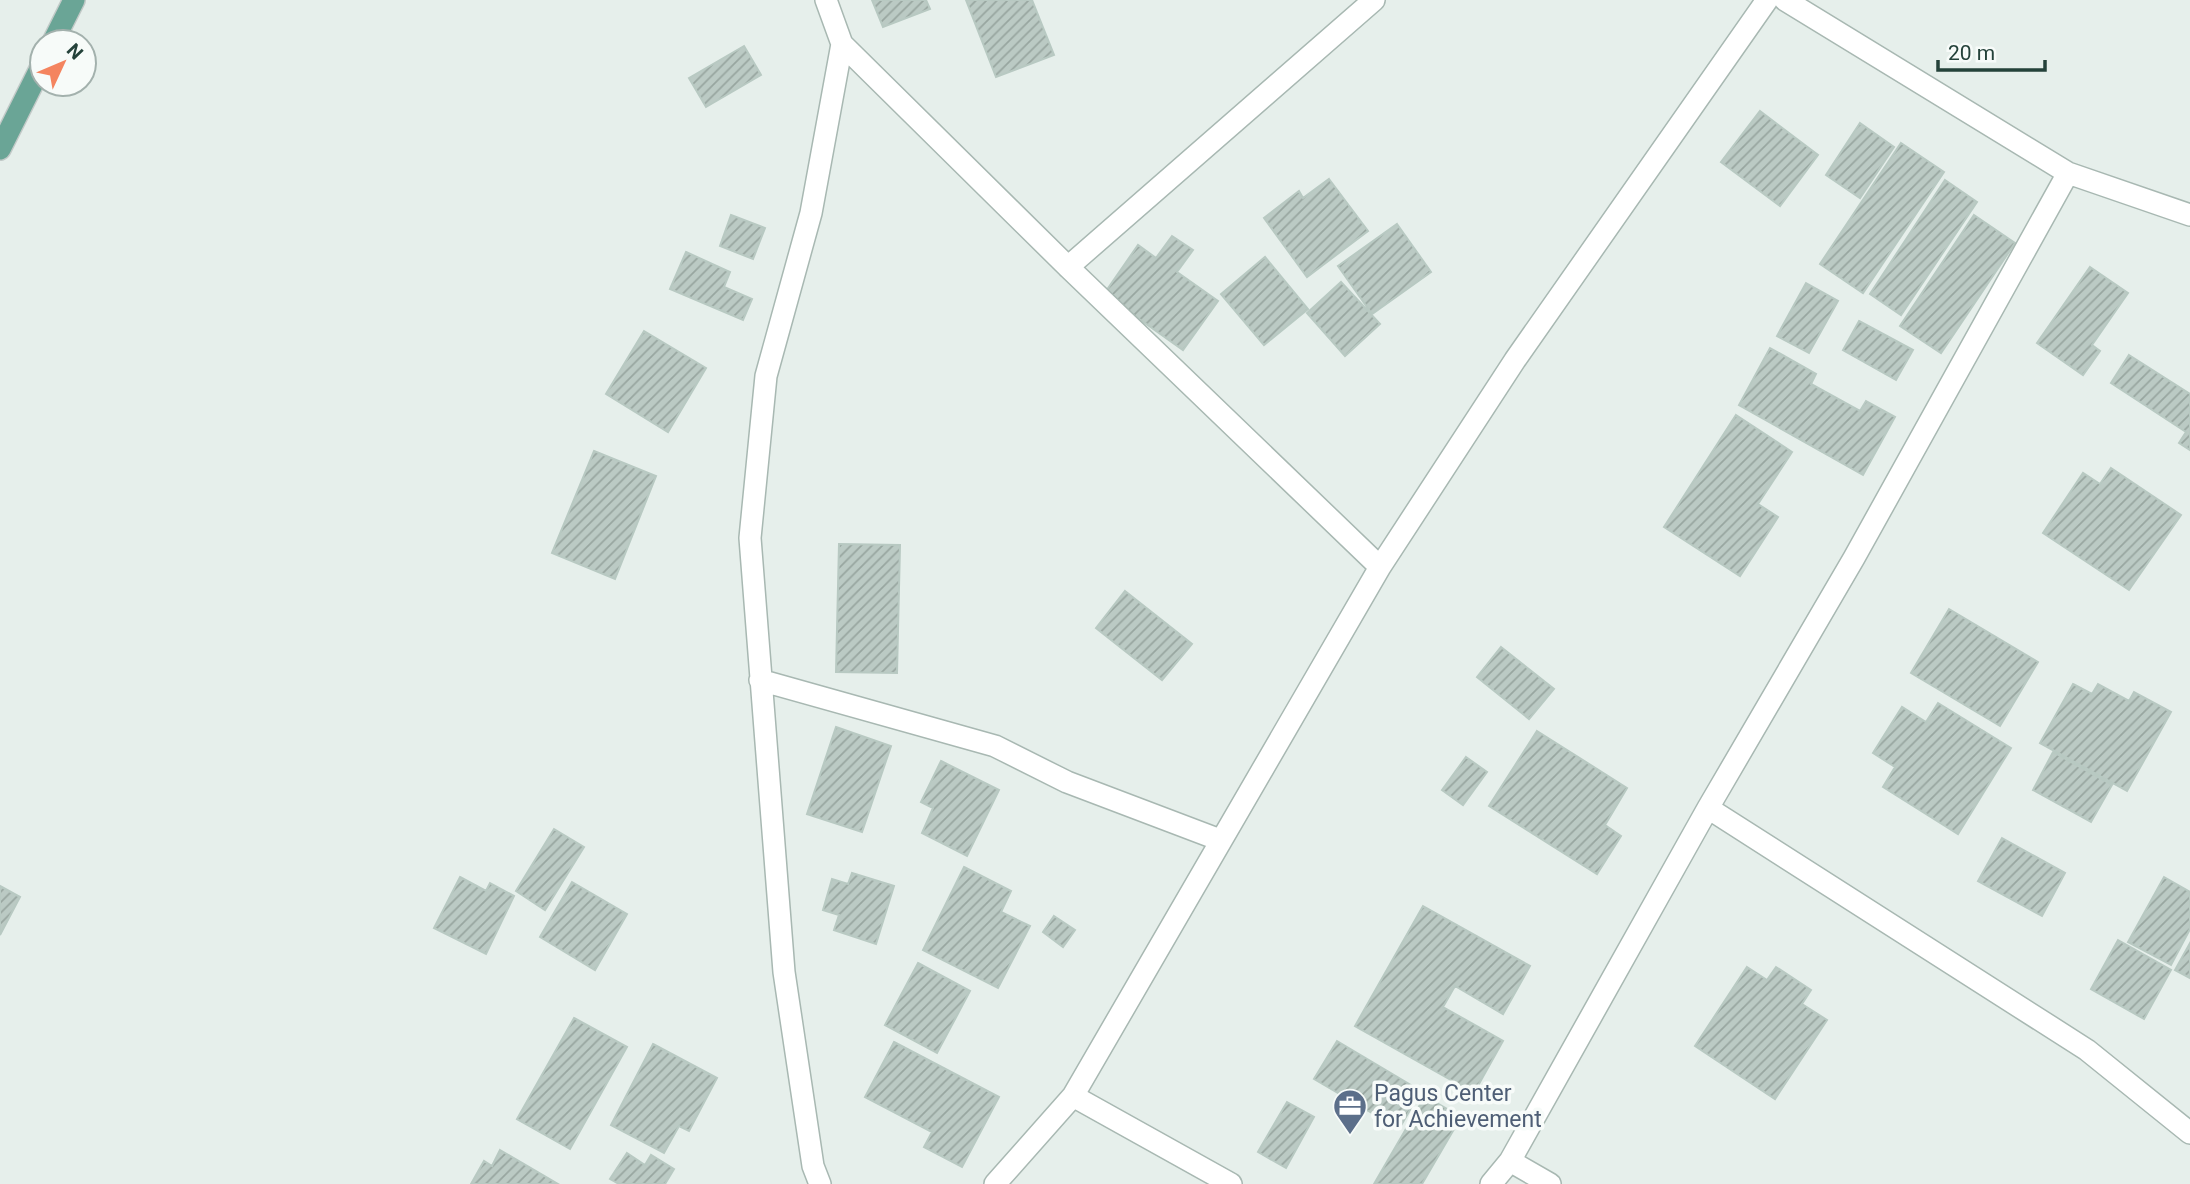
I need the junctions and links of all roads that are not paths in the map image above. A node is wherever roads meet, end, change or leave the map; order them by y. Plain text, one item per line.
1 (74, 0) edge
2 (826, 0) edge
3 (1374, 0) edge
4 (1767, 0) edge
5 (1785, 0) edge
6 (60, 28) edge
7 (842, 44) junction
8 (28, 93) edge
9 (0, 149) edge
10 (2068, 173) junction
11 (2190, 215) edge
12 (1068, 267) junction
13 (1380, 567) junction
14 (760, 680) junction
15 (1708, 808) junction
16 (1220, 840) junction
17 (1073, 1096) junction
18 (2190, 1133) edge
19 (1510, 1161) junction
20 (820, 1184) edge
21 (995, 1184) edge
22 (1231, 1184) edge
23 (1491, 1184) edge
24 (1550, 1184) edge

1 - 6 main road
2 - 7 street
3 - 12 street
4 - 13 street
5 - 10 street
7 - 12 street
7 - 14 street
8 - 9 main road
10 - 11 street
10 - 15 street
12 - 13 street
13 - 16 street
14 - 16 street
14 - 20 street
15 - 18 street
15 - 19 street
16 - 17 street
17 - 21 street
17 - 22 street
19 - 23 street
19 - 24 street

